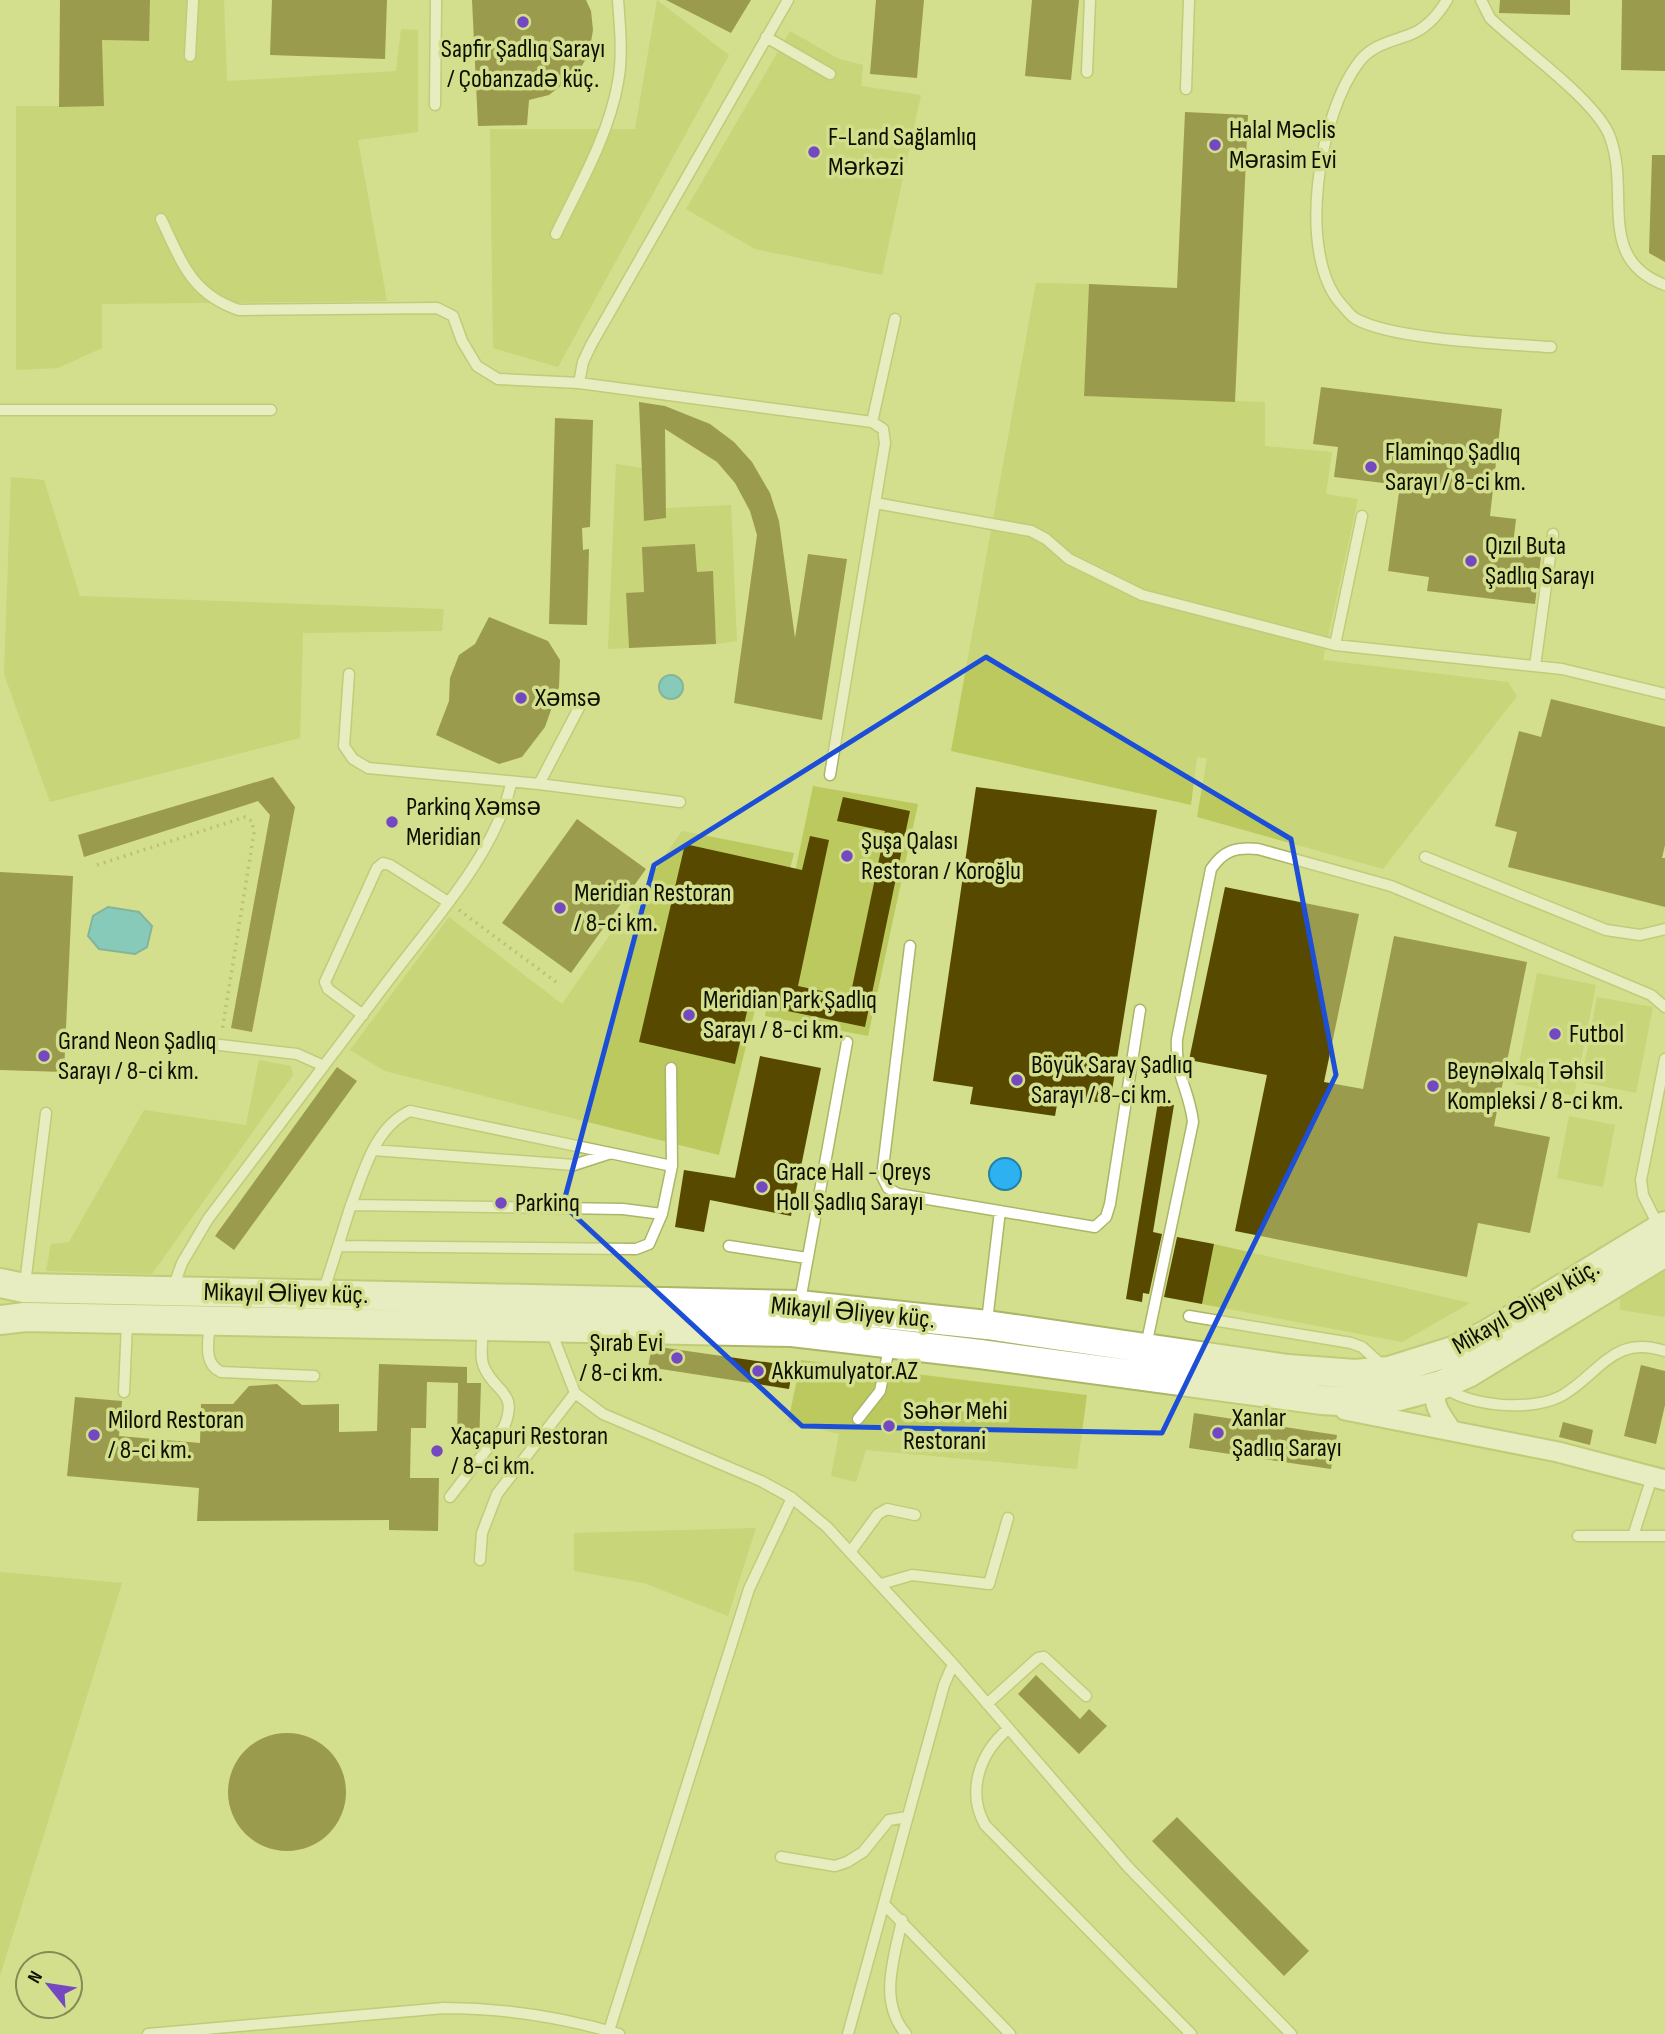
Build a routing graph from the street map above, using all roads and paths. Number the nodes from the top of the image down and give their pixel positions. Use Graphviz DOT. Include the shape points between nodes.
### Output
graph roads {
  1 [pos="193,0"];
  2 [pos="436,0"];
  3 [pos="618,0"];
  4 [pos="788,0"];
  5 [pos="1090,0"];
  6 [pos="1189,0"];
  7 [pos="1447,0"];
  8 [pos="1481,0"];
  9 [pos="766,37"];
  10 [pos="190,56"];
  11 [pos="1087,72"];
  12 [pos="831,74"];
  13 [pos="1186,89"];
  14 [pos="435,105"];
  15 [pos="161,219"];
  16 [pos="556,234"];
  17 [pos="1665,285"];
  18 [pos="895,319"];
  19 [pos="1551,347"];
  20 [pos="579,383"];
  21 [pos="0,410"];
  22 [pos="271,410"];
  23 [pos="872,422"];
  24 [pos="875,503"];
  25 [pos="1362,516"];
  26 [pos="1553,534"];
  27 [pos="1335,645"];
  28 [pos="1535,666"];
  29 [pos="349,674"];
  30 [pos="1665,694"];
  31 [pos="583,700"];
  32 [pos="830,775"];
  33 [pos="511,784"];
  34 [pos="539,785"];
  35 [pos="680,802"];
  36 [pos="1425,857"];
  37 [pos="97,865"];
  38 [pos="447,902"];
  39 [pos="1665,929"];
  40 [pos="910,946"];
  41 [pos="556,982"];
  42 [pos="1665,1007"];
  43 [pos="1140,1010"];
  44 [pos="363,1015"];
  45 [pos="846,1042"];
  46 [pos="220,1045"];
  47 [pos="1665,1059"];
  48 [pos="324,1066"];
  49 [pos="671,1068"];
  50 [pos="46,1113"];
  51 [pos="373,1150"];
  52 [pos="611,1153"];
  53 [pos="672,1166"];
  54 [pos="351,1205"];
  55 [pos="1000,1211"];
  56 [pos="662,1214"];
  57 [pos="1663,1236"];
  58 [pos="338,1246"];
  59 [pos="729,1246"];
  60 [pos="807,1258"];
  61 [pos="12,1286"];
  62 [pos="172,1291"];
  63 [pos="323,1294"];
  64 [pos="799,1305"];
  65 [pos="1189,1316"];
  66 [pos="127,1319"];
  67 [pos="0,1320"];
  68 [pos="210,1321"];
  69 [pos="986,1325"];
  70 [pos="483,1326"];
  71 [pos="549,1326"];
  72 [pos="891,1344"];
  73 [pos="1145,1348"];
  74 [pos="1665,1351"];
  75 [pos="314,1376"];
  76 [pos="1392,1384"];
  77 [pos="1441,1385"];
  78 [pos="124,1392"];
  79 [pos="575,1393"];
  80 [pos="1282,1397"];
  81 [pos="858,1419"];
  82 [pos="1452,1429"];
  83 [pos="1658,1479"];
  84 [pos="450,1497"];
  85 [pos="792,1498"];
  86 [pos="915,1515"];
  87 [pos="1008,1518"];
  88 [pos="1578,1536"];
  89 [pos="1633,1536"];
  90 [pos="1665,1536"];
  91 [pos="851,1552"];
  92 [pos="480,1560"];
  93 [pos="881,1584"];
  94 [pos="953,1664"];
  95 [pos="1086,1696"];
  96 [pos="987,1704"];
  97 [pos="1009,1729"];
  98 [pos="907,1817"];
  99 [pos="781,1857"];
  100 [pos="884,1904"];
  101 [pos="902,1920"];
  102 [pos="612,2033"];
  103 [pos="148,2034"];
  104 [pos="848,2034"];
  105 [pos="906,2034"];
  106 [pos="1010,2034"];
  107 [pos="1191,2034"];
  108 [pos="1291,2034"];
  1 -- 10 [label="lane"];
  2 -- 14 [label="lane"];
  3 -- 16 [label="lane" via="618,83 596,149"];
  4 -- 9 [label="lane"];
  5 -- 11 [label="lane"];
  6 -- 13 [label="lane"];
  7 -- 19 [label="lane" via="1436,18 1411,34 1384,41 1359,61 1337,103 1317,180 1316,239 1329,290 1354,319 1392,331"];
  8 -- 17 [label="lane" via="1490,18 1597,113 1610,135 1619,166 1620,237 1627,259 1649,279"];
  9 -- 12 [label="lane"];
  9 -- 20 [label="lane" via="591,345"];
  15 -- 20 [label="lane" via="200,291 220,304 239,310 437,308 453,316 477,366 498,379"];
  18 -- 23 [label="lane"];
  20 -- 23 [label="lane"];
  21 -- 22 [label="lane"];
  23 -- 24 [label="lane" via="883,429 885,443"];
  24 -- 27 [label="lane" via="1031,531 1069,559 1142,595"];
  24 -- 32 [label="lane"];
  25 -- 27 [label="lane"];
  26 -- 28 [label="lane"];
  27 -- 28 [label="lane"];
  28 -- 30 [label="lane" via="1562,668"];
  29 -- 33 [label="lane" via="344,746 353,759 368,768"];
  31 -- 34 [label="lane"];
  33 -- 34 [label="lane"];
  33 -- 38 [label="lane" via="494,833"];
  34 -- 35 [label="lane"];
  36 -- 39 [label="lane" via="1606,930 1640,936"];
  37 -- 46 [label="path" via="245,817 252,821 254,833"];
  38 -- 41 [label="path"];
  38 -- 44 [label="lane"];
  38 -- 44 [label="lane" via="390,865 383,863 377,869 325,982"];
  40 -- 55 [label="lane" via="882,1176 898,1194"];
  42 -- 73 [label="lane" via="1651,995 1391,886 1258,849 1237,847 1219,857 1211,869 1177,1039 1176,1064 1191,1098 1193,1122"];
  43 -- 55 [label="lane" via="1107,1217 1095,1227"];
  44 -- 48 [label="lane"];
  45 -- 60 [label="lane"];
  46 -- 48 [label="lane" via="297,1054"];
  47 -- 57 [label="lane" via="1641,1180 1643,1195"];
  48 -- 62 [label="lane" via="208,1219 182,1263"];
  49 -- 53 [label="lane"];
  50 -- 61 [label="lane"];
  51 -- 52 [label="lane" via="574,1165"];
  51 -- 52 [label="lane" via="393,1119 410,1111"];
  51 -- 54 [label="lane"];
  52 -- 53 [label="lane"];
  53 -- 56 [label="lane"];
  54 -- 56 [label="lane" via="623,1209"];
  54 -- 58 [label="lane"];
  55 -- 69 [label="lane"];
  56 -- 58 [label="lane" via="649,1244 636,1249"];
  57 -- 76 [label="main road, Mikayıl Əliyev küç."];
  57 -- 77 [label="main road" via="1500,1356"];
  58 -- 63 [label="lane"];
  59 -- 60 [label="lane"];
  60 -- 64 [label="lane"];
  61 -- 62 [label="main road, Mikayıl Əliyev küç."];
  62 -- 63 [label="main road, Mikayıl Əliyev küç."];
  63 -- 64 [label="main road, Mikayıl Əliyev küç."];
  64 -- 69 [label="main road, Mikayıl Əliyev küç."];
  65 -- 76 [label="lane" via="1351,1343 1362,1347"];
  66 -- 67 [label="main road"];
  66 -- 68 [label="main road"];
  66 -- 78 [label="lane"];
  68 -- 70 [label="main road"];
  68 -- 75 [label="lane" via="208,1361 213,1368"];
  69 -- 73 [label="main road, Mikayıl Əliyev küç."];
  70 -- 71 [label="main road"];
  70 -- 84 [label="lane" via="482,1363 509,1401 510,1414"];
  71 -- 72 [label="main road" via="792,1332"];
  71 -- 79 [label="lane"];
  72 -- 80 [label="main road"];
  72 -- 81 [label="lane" via="880,1391"];
  73 -- 76 [label="main road, Mikayıl Əliyev küç." via="1355,1374"];
  74 -- 77 [label="lane" via="1638,1346 1618,1351 1561,1396 1534,1403 1465,1400"];
  76 -- 77 [label="main road"];
  76 -- 80 [label="main road" via="1355,1402"];
  76 -- 82 [label="street"];
  77 -- 82 [label="street" via="1435,1403"];
  79 -- 85 [label="lane" via="603,1414"];
  79 -- 92 [label="lane" via="497,1494 486,1517"];
  80 -- 82 [label="street"];
  82 -- 83 [label="street"];
  83 -- 89 [label="lane"];
  85 -- 91 [label="lane"];
  85 -- 102 [label="lane" via="750,1590"];
  86 -- 91 [label="lane" via="887,1509 878,1514"];
  87 -- 93 [label="lane" via="989,1584 912,1575"];
  88 -- 89 [label="lane"];
  89 -- 90 [label="lane"];
  91 -- 93 [label="lane"];
  93 -- 94 [label="lane"];
  94 -- 96 [label="lane"];
  94 -- 98 [label="lane"];
  95 -- 96 [label="lane" via="1044,1657"];
  96 -- 97 [label="lane"];
  97 -- 107 [label="lane" via="986,1753 978,1776 976,1804 985,1825"];
  97 -- 108 [label="lane" via="1128,1867"];
  98 -- 99 [label="lane" via="888,1820 863,1852 835,1866"];
  98 -- 100 [label="lane"];
  100 -- 101 [label="lane"];
  100 -- 104 [label="lane"];
  101 -- 105 [label="lane" via="889,1988 895,2021"];
  101 -- 106 [label="lane"];
  102 -- 103 [label="lane" via="529,2014 444,2008"];
}
